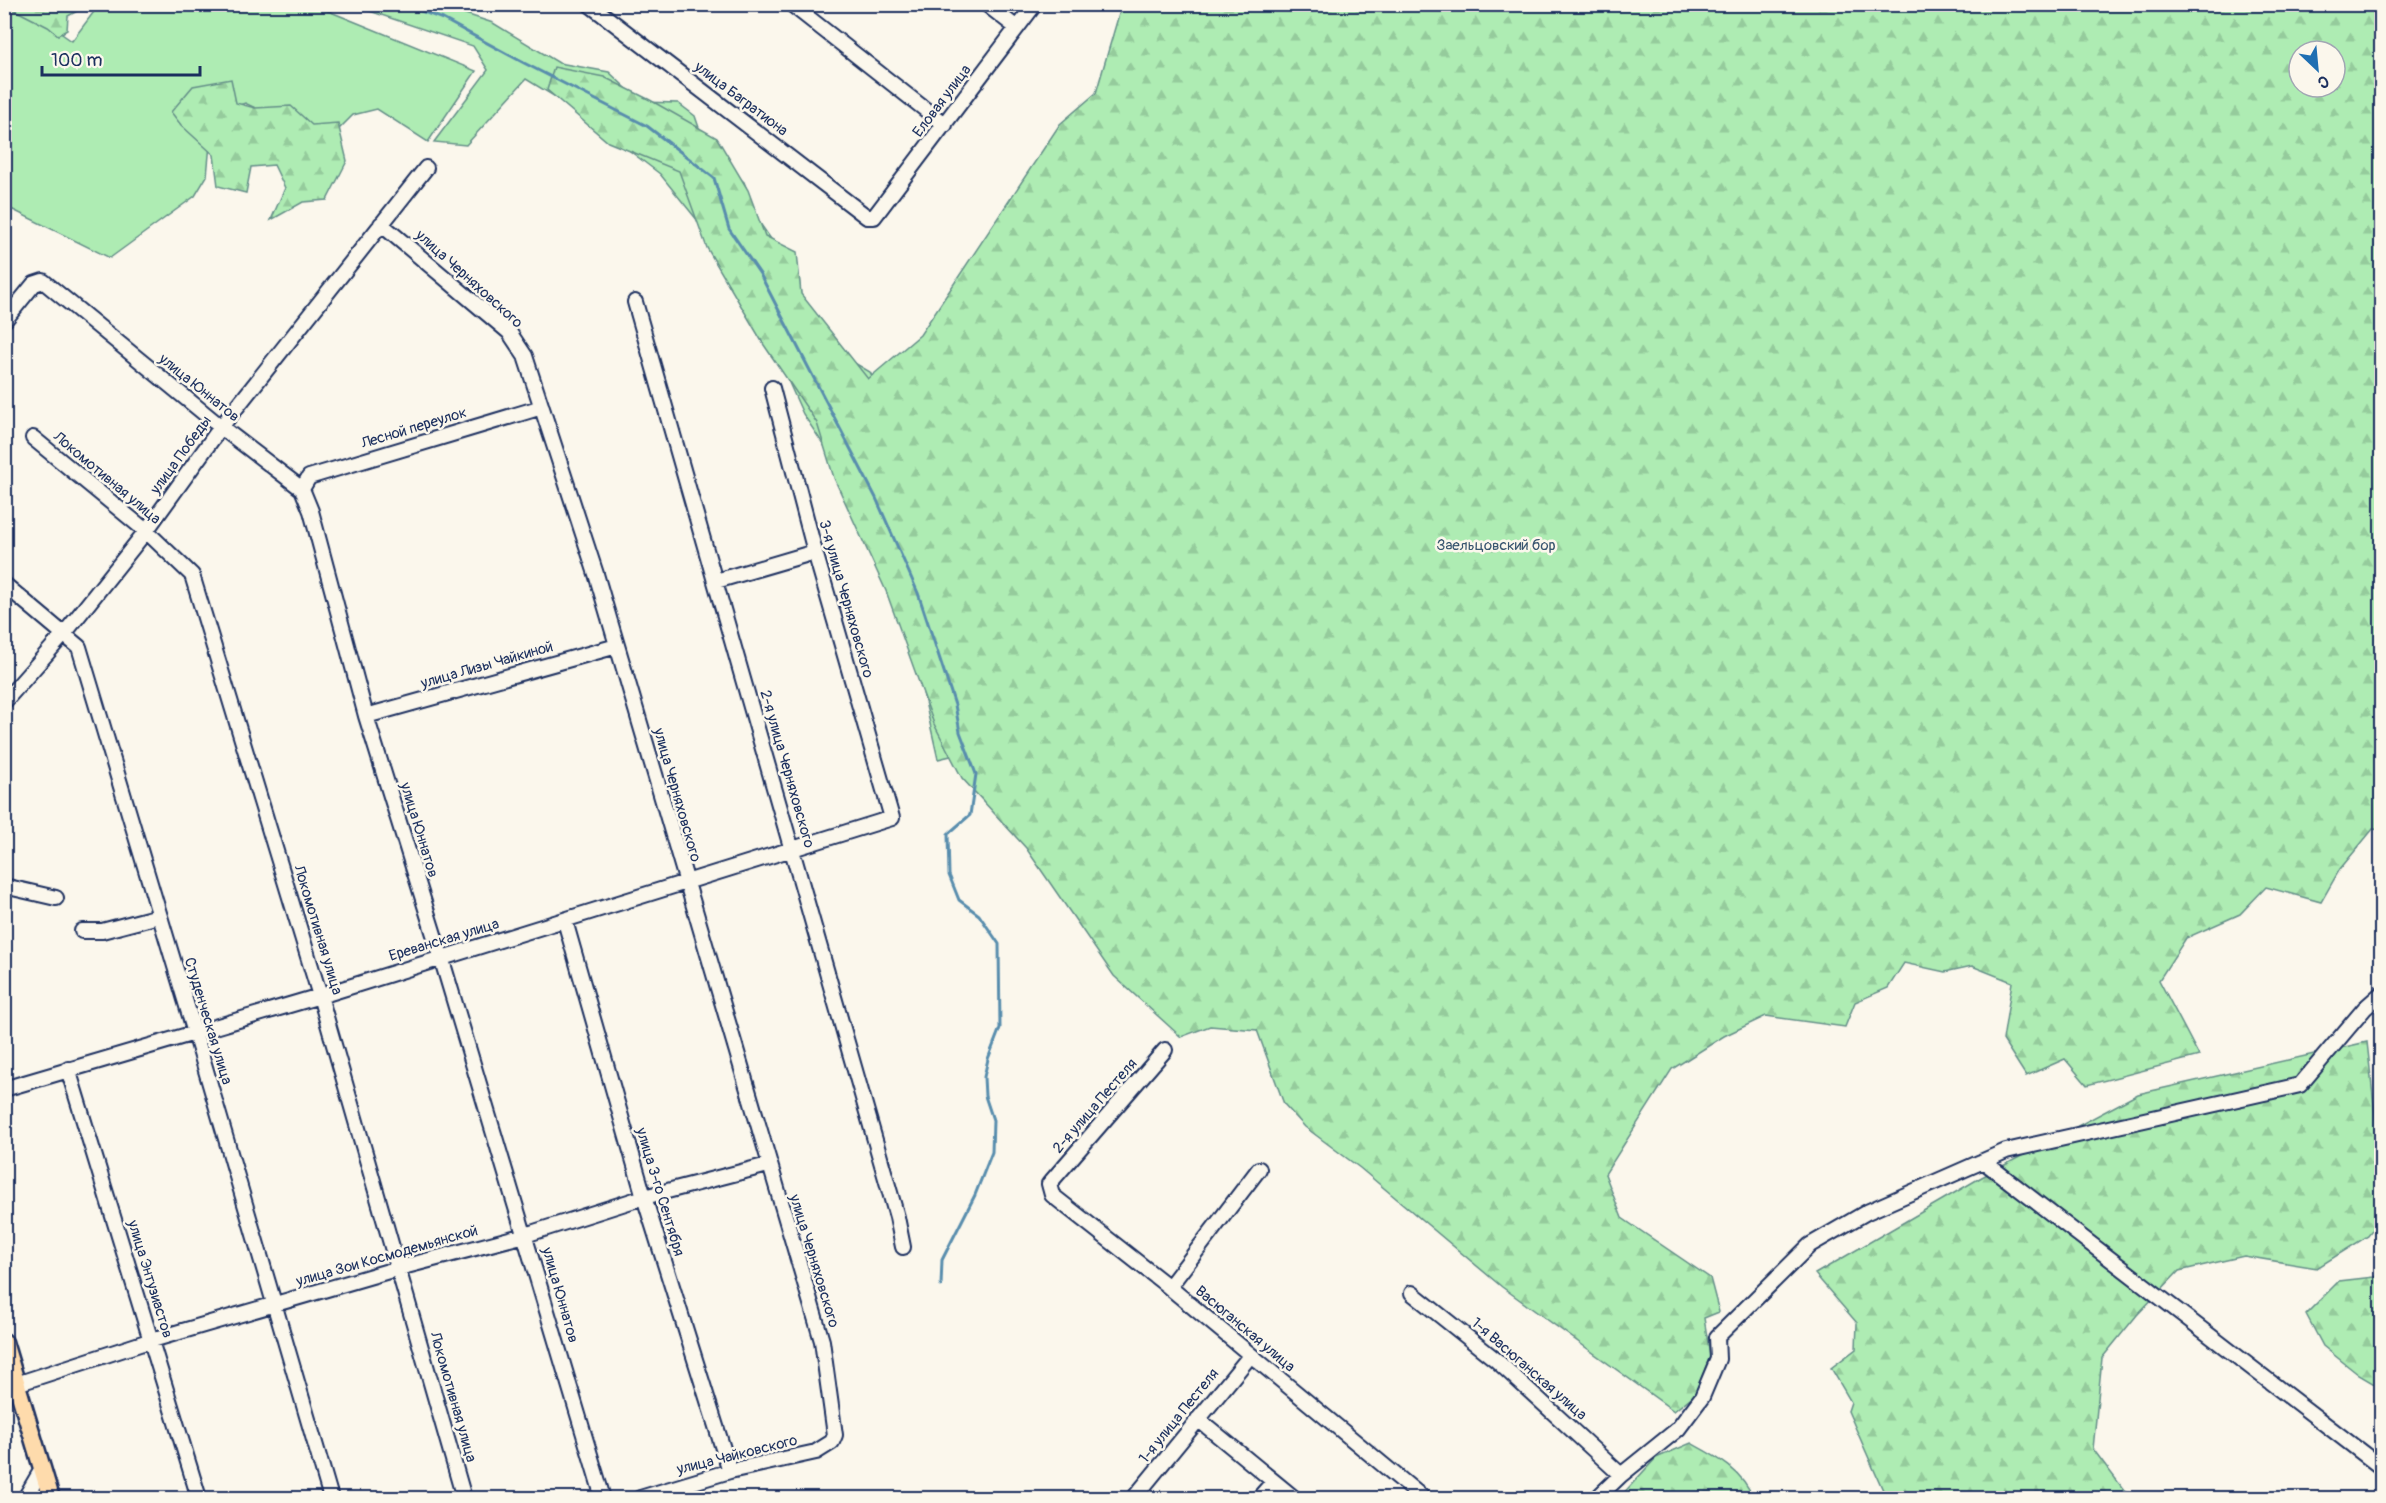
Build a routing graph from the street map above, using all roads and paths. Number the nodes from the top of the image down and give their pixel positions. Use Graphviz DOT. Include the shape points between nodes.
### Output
graph roads {
  1 [pos="589,4"];
  2 [pos="791,4"];
  3 [pos="986,4"];
  4 [pos="1035,4"];
  5 [pos="1017,28"];
  6 [pos="945,124"];
  7 [pos="426,168"];
  8 [pos="874,217"];
  9 [pos="381,224"];
  10 [pos="635,302"];
  11 [pos="4,321"];
  12 [pos="772,388"];
  13 [pos="542,407"];
  14 [pos="221,427"];
  15 [pos="33,438"];
  16 [pos="302,489"];
  17 [pos="146,531"];
  18 [pos="815,552"];
  19 [pos="716,581"];
  20 [pos="4,584"];
  21 [pos="64,633"];
  22 [pos="617,646"];
  23 [pos="4,702"];
  24 [pos="366,716"];
  25 [pos="892,818"];
  26 [pos="793,850"];
  27 [pos="685,882"];
  28 [pos="4,886"];
  29 [pos="56,898"];
  30 [pos="159,916"];
  31 [pos="565,921"];
  32 [pos="82,931"];
  33 [pos="441,957"];
  34 [pos="2382,993"];
  35 [pos="320,996"];
  36 [pos="195,1032"];
  37 [pos="1165,1050"];
  38 [pos="68,1069"];
  39 [pos="4,1089"];
  40 [pos="1983,1161"];
  41 [pos="768,1165"];
  42 [pos="1260,1169"];
  43 [pos="1049,1184"];
  44 [pos="644,1197"];
  45 [pos="525,1235"];
  46 [pos="903,1247"];
  47 [pos="399,1268"];
  48 [pos="1169,1287"];
  49 [pos="1412,1293"];
  50 [pos="274,1305"];
  51 [pos="152,1341"];
  52 [pos="4,1342"];
  53 [pos="1250,1356"];
  54 [pos="11,1386"];
  55 [pos="1198,1419"];
  56 [pos="835,1435"];
  57 [pos="2382,1468"];
  58 [pos="42,1469"];
  59 [pos="730,1471"];
  60 [pos="1620,1475"];
  61 [pos="1273,1482"];
  62 [pos="25,1498"];
  63 [pos="51,1498"];
  64 [pos="199,1498"];
  65 [pos="331,1498"];
  66 [pos="464,1498"];
  67 [pos="603,1498"];
  68 [pos="640,1498"];
  69 [pos="1134,1498"];
  70 [pos="1259,1498"];
  71 [pos="1294,1498"];
  72 [pos="1423,1498"];
  73 [pos="1597,1498"];
  1 -- 8 [label="street, улица Багратиона" via="867,217"];
  2 -- 6 [label="street"];
  3 -- 5 [label="street"];
  4 -- 5 [label="street, Еловая улица"];
  5 -- 6 [label="street, Еловая улица"];
  6 -- 8 [label="street, Еловая улица"];
  7 -- 9 [label="street, улица Победы"];
  9 -- 13 [label="street, улица Черняховского" via="509,332 525,356"];
  9 -- 14 [label="street, улица Победы"];
  10 -- 19 [label="street, 2-я улица Черняховского"];
  11 -- 14 [label="street, улица Юннатов" via="34,284 43,281"];
  12 -- 18 [label="street, 3-я улица Черняховского"];
  13 -- 16 [label="street, Лесной переулок" via="309,477"];
  13 -- 22 [label="street, улица Черняховского"];
  14 -- 16 [label="street, улица Юннатов"];
  14 -- 17 [label="street, улица Победы"];
  15 -- 17 [label="street, Локомотивная улица"];
  16 -- 24 [label="street, улица Юннатов"];
  17 -- 21 [label="street, улица Победы"];
  17 -- 35 [label="street, Локомотивная улица" via="192,575"];
  18 -- 19 [label="street"];
  18 -- 25 [label="street, 3-я улица Черняховского"];
  19 -- 26 [label="street, 2-я улица Черняховского"];
  20 -- 21 [label="street, Студенческая улица"];
  21 -- 23 [label="street, улица Победы"];
  21 -- 30 [label="street, Студенческая улица" via="79,647"];
  22 -- 24 [label="street, улица Лизы Чайкиной"];
  22 -- 27 [label="street, улица Черняховского"];
  24 -- 33 [label="street, улица Юннатов"];
  25 -- 26 [label="street, Ереванская улица"];
  26 -- 27 [label="street, Ереванская улица"];
  26 -- 46 [label="street, 2-я улица Черняховского"];
  27 -- 31 [label="street, Ереванская улица"];
  27 -- 41 [label="street, улица Черняховского"];
  28 -- 29 [label="street"];
  30 -- 32 [label="street" via="102,932"];
  30 -- 36 [label="street, Студенческая улица"];
  31 -- 33 [label="street, Ереванская улица"];
  31 -- 44 [label="street, улица 3-го Сентября"];
  33 -- 35 [label="street, Ереванская улица"];
  33 -- 45 [label="street, улица Юннатов"];
  34 -- 40 [label="street" via="2300,1085 2006,1151"];
  35 -- 36 [label="street, Ереванская улица"];
  35 -- 47 [label="street, Локомотивная улица"];
  36 -- 38 [label="street, Ереванская улица"];
  36 -- 50 [label="street, Студенческая улица"];
  37 -- 43 [label="street, 2-я улица Пестеля"];
  38 -- 39 [label="street, Ереванская улица"];
  38 -- 51 [label="street, улица Энтузиастов"];
  40 -- 57 [label="street"];
  40 -- 60 [label="street" via="1867,1212 1810,1245 1717,1337 1718,1359 1702,1397 1678,1429"];
  41 -- 44 [label="street, улица Зои Космодемьянской"];
  41 -- 56 [label="street, улица Черняховского" via="822,1341"];
  42 -- 48 [label="street"];
  43 -- 48 [label="street, Васюганская улица" via="1052,1195"];
  44 -- 45 [label="street, улица Зои Космодемьянской"];
  44 -- 59 [label="street, улица 3-го Сентября"];
  45 -- 47 [label="street, улица Зои Космодемьянской"];
  45 -- 67 [label="street, улица Юннатов"];
  47 -- 50 [label="street, улица Зои Космодемьянской"];
  47 -- 66 [label="street, Локомотивная улица"];
  48 -- 53 [label="street, Васюганская улица"];
  49 -- 60 [label="street, 1-я Васюганская улица" via="1496,1360"];
  50 -- 51 [label="street, улица Зои Космодемьянской"];
  50 -- 65 [label="street, Студенческая улица"];
  51 -- 54 [label="street, улица Зои Космодемьянской"];
  51 -- 64 [label="street, улица Энтузиастов"];
  52 -- 54 [label="main road"];
  53 -- 55 [label="street, 1-я улица Пестеля"];
  53 -- 72 [label="street, Васюганская улица"];
  54 -- 58 [label="main road"];
  55 -- 61 [label="street"];
  55 -- 69 [label="street, 1-я улица Пестеля"];
  56 -- 59 [label="street, улица Чайковского" via="832,1442 816,1452"];
  58 -- 62 [label="street"];
  58 -- 63 [label="main road"];
  59 -- 68 [label="street, улица Чайковского"];
  60 -- 73 [label="street"];
  61 -- 70 [label="street"];
  61 -- 71 [label="street"];
}
